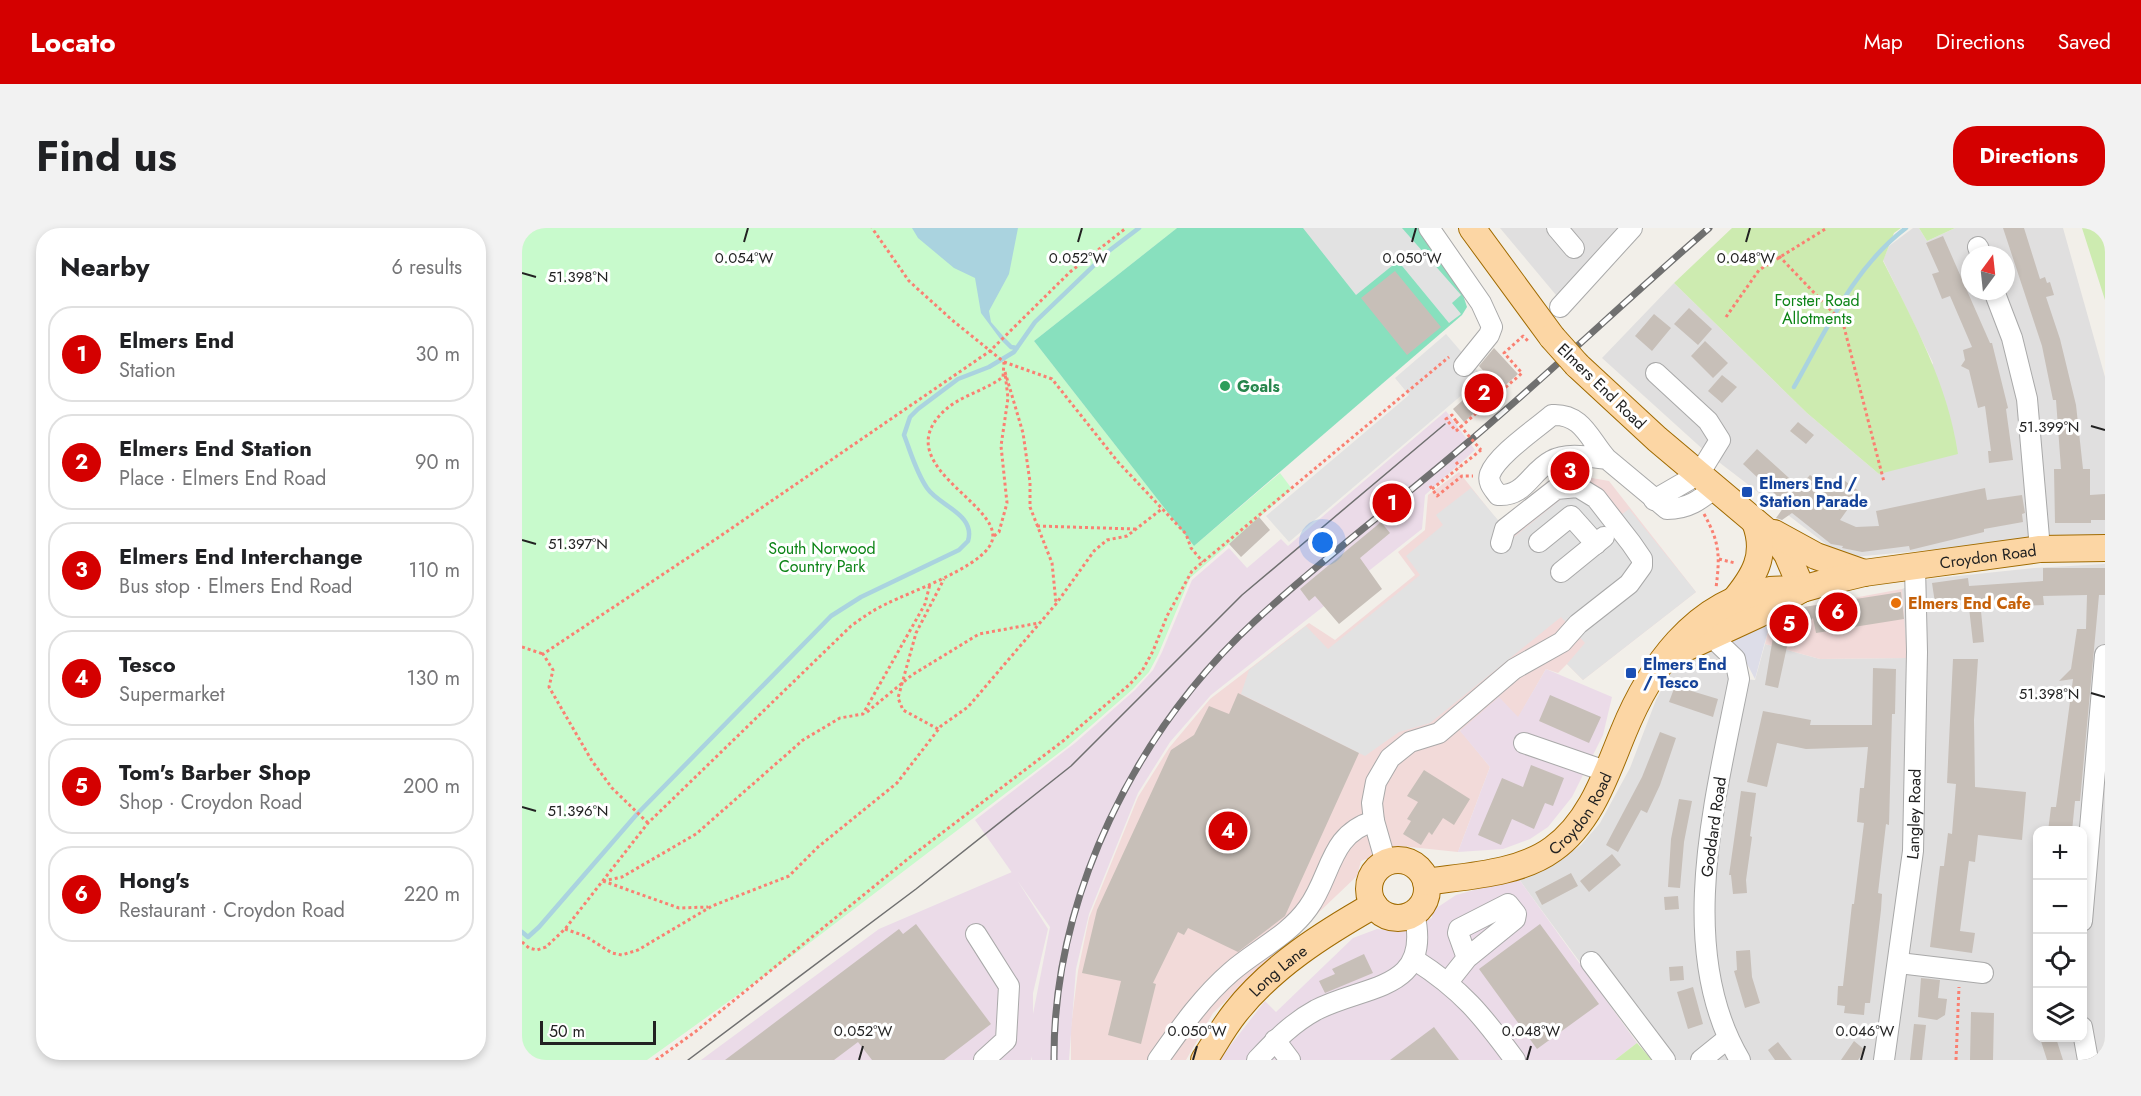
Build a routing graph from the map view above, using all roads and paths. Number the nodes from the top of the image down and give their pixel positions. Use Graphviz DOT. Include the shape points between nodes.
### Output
graph roads {
  1 [pos="872,228"];
  2 [pos="1126,228"];
  3 [pos="1429,228"];
  4 [pos="1472,228"];
  5 [pos="1557,228"];
  6 [pos="1827,228"];
  7 [pos="1622,232"];
  8 [pos="1574,248"];
  9 [pos="1779,256"];
  10 [pos="1997,300"];
  11 [pos="1560,307"];
  12 [pos="1725,317"];
  13 [pos="1511,347"];
  14 [pos="990,351"];
  15 [pos="1004,362"];
  16 [pos="1464,366"];
  17 [pos="1005,372"];
  18 [pos="1656,373"];
  19 [pos="1607,459"];
  20 [pos="1456,462"];
  21 [pos="1460,467"];
  22 [pos="1490,474"];
  23 [pos="1884,482"];
  24 [pos="1704,488"];
  25 [pos="1654,500"];
  26 [pos="1163,508"];
  27 [pos="1755,522"];
  28 [pos="1037,526"];
  29 [pos="1618,526"];
  30 [pos="1137,529"];
  31 [pos="994,536"];
  32 [pos="1539,542"];
  33 [pos="1501,543"];
  34 [pos="1596,544"];
  35 [pos="2105,548"];
  36 [pos="2040,549"];
  37 [pos="1203,562"];
  38 [pos="1915,567"];
  39 [pos="1561,572"];
  40 [pos="1864,573"];
  41 [pos="945,577"];
  42 [pos="930,584"];
  43 [pos="1802,589"];
  44 [pos="1056,604"];
  45 [pos="1719,618"];
  46 [pos="1040,622"];
  47 [pos="522,647"];
  48 [pos="543,654"];
  49 [pos="2105,656"];
  50 [pos="900,685"];
  51 [pos="863,714"];
  52 [pos="938,729"];
  53 [pos="1524,743"];
  54 [pos="1608,772"];
  55 [pos="1374,821"];
  56 [pos="648,823"];
  57 [pos="1386,863"];
  58 [pos="2086,880"];
  59 [pos="601,881"];
  60 [pos="1426,882"];
  61 [pos="1374,905"];
  62 [pos="712,906"];
  63 [pos="1414,913"];
  64 [pos="565,929"];
  65 [pos="976,934"];
  66 [pos="522,943"];
  67 [pos="1467,958"];
  68 [pos="1415,960"];
  69 [pos="1591,962"];
  70 [pos="1899,963"];
  71 [pos="1960,970"];
  72 [pos="1983,973"];
  73 [pos="1448,982"];
  74 [pos="1727,1039"];
  75 [pos="1275,1040"];
  76 [pos="2085,1042"];
  77 [pos="656,1060"];
  78 [pos="984,1060"];
  79 [pos="1158,1060"];
  80 [pos="1204,1060"];
  81 [pos="1257,1060"];
  82 [pos="1290,1060"];
  83 [pos="1515,1060"];
  84 [pos="1665,1060"];
  85 [pos="1701,1060"];
  86 [pos="1740,1060"];
  87 [pos="1884,1060"];
  88 [pos="1956,1060"];
  89 [pos="2088,1060"];
  1 -- 14 [label="path" via="909,281"];
  2 -- 14 [label="path" via="1070,272"];
  3 -- 16 [label="street" via="1481,303 1492,327 1490,335"];
  4 -- 24 [label="main road, Elmers End Road, bridge" via="1576,365"];
  5 -- 8 [label="street"];
  6 -- 9 [label="path"];
  7 -- 11 [label="street"];
  9 -- 12 [label="path" via="1759,270"];
  9 -- 23 [label="path" via="1843,322"];
  10 -- 36 [label="street" via="2012,338 2027,399"];
  13 -- 21 [label="path, bridge" via="1504,353 1523,374 1457,432 1446,419 1452,415 1456,421 1481,450"];
  14 -- 15 [label="path"];
  14 -- 48 [label="path"];
  15 -- 17 [label="path"];
  15 -- 26 [label="path" via="1052,379 1118,462"];
  16 -- 37 [label="path" via="1452,354"];
  17 -- 28 [label="path" via="1023,433 1030,507"];
  17 -- 31 [label="path" via="1008,398 1001,446 1007,503 999,532"];
  17 -- 31 [label="path" via="990,387 949,406 938,416 928,449 960,493 988,518"];
  18 -- 24 [label="street" via="1720,440"];
  19 -- 22 [label="street" via="1557,459 1521,490 1492,500"];
  19 -- 22 [label="street" via="1592,436 1574,419 1552,415 1500,460"];
  19 -- 25 [label="street"];
  20 -- 21 [label="path"];
  21 -- 22 [label="path" via="1431,488 1437,496 1462,476"];
  24 -- 25 [label="street"];
  24 -- 25 [label="street" via="1681,509 1667,509"];
  24 -- 27 [label="main road, Elmers End Road"];
  24 -- 45 [label="path" via="1719,559"];
  26 -- 30 [label="path"];
  26 -- 37 [label="path" via="1186,534"];
  27 -- 40 [label="main road" via="1816,556"];
  27 -- 43 [label="main road, Elmers End Road" via="1787,554"];
  27 -- 45 [label="main road" via="1760,535 1760,561 1752,578"];
  28 -- 30 [label="path"];
  28 -- 44 [label="path" via="1052,563"];
  29 -- 33 [label="street" via="1596,498 1578,487 1568,487 1556,489 1505,530"];
  29 -- 34 [label="street"];
  29 -- 55 [label="street" via="1642,559 1638,574 1562,642 1514,669 1439,733 1410,742 1390,758 1376,782"];
  30 -- 44 [label="path" via="1127,536 1107,540 1094,551"];
  31 -- 41 [label="path" via="980,557"];
  32 -- 34 [label="street" via="1571,516"];
  34 -- 39 [label="street"];
  35 -- 36 [label="main road, Croydon Road"];
  36 -- 38 [label="main road, Croydon Road"];
  37 -- 77 [label="path" via="1179,591 1153,651 1129,685 1064,741 909,858"];
  38 -- 40 [label="main road, Croydon Road"];
  38 -- 70 [label="street, Langley Road" via="1913,851"];
  40 -- 43 [label="main road, Croydon Road"];
  41 -- 42 [label="path"];
  41 -- 50 [label="path" via="916,633"];
  42 -- 51 [label="path" via="925,604"];
  42 -- 56 [label="path" via="882,605 833,640"];
  43 -- 45 [label="main road, Croydon Road" via="1759,614"];
  43 -- 45 [label="main road, Croydon Road" via="1770,590"];
  44 -- 46 [label="path"];
  45 -- 54 [label="main road, Croydon Road" via="1665,658 1640,692"];
  45 -- 74 [label="street, Goddard Road" via="1739,679 1704,880 1710,983"];
  46 -- 50 [label="path" via="979,634"];
  46 -- 52 [label="path" via="968,707"];
  47 -- 48 [label="path"];
  48 -- 56 [label="path" via="553,670 549,687 591,761"];
  49 -- 58 [label="street"];
  50 -- 51 [label="path"];
  50 -- 52 [label="path" via="898,698 903,710"];
  51 -- 59 [label="path" via="840,718 803,740 696,834 622,877"];
  52 -- 62 [label="path" via="897,783 818,847 789,876"];
  53 -- 54 [label="street"];
  54 -- 60 [label="main road, Croydon Road" via="1586,814 1553,849 1499,870"];
  55 -- 57 [label="street"];
  55 -- 79 [label="street" via="1358,826 1341,840 1308,908 1286,932 1231,972 1192,1012"];
  56 -- 59 [label="path"];
  57 -- 60 [label="main road" via="1410,863"];
  57 -- 61 [label="main road" via="1373,873 1370,883"];
  59 -- 62 [label="path" via="679,908"];
  59 -- 64 [label="path"];
  60 -- 63 [label="main road" via="1425,899"];
  61 -- 63 [label="main road" via="1390,917"];
  61 -- 80 [label="main road, Long Lane" via="1329,930 1269,978 1235,1013"];
  62 -- 64 [label="path" via="638,950 622,955"];
  63 -- 68 [label="street" via="1419,933"];
  64 -- 66 [label="path" via="537,950"];
  65 -- 78 [label="street" via="1009,986 1006,1040"];
  67 -- 73 [label="street"];
  68 -- 73 [label="street"];
  68 -- 75 [label="street" via="1406,973 1388,984 1320,1008 1295,1022"];
  69 -- 84 [label="street"];
  70 -- 71 [label="street"];
  70 -- 87 [label="street, Langley Road"];
  71 -- 72 [label="street"];
  71 -- 88 [label="path"];
  73 -- 83 [label="street" via="1479,1011"];
  74 -- 85 [label="street"];
  74 -- 86 [label="street, Goddard Road"];
  75 -- 81 [label="street"];
  75 -- 82 [label="street"];
  76 -- 89 [label="street"];
}
